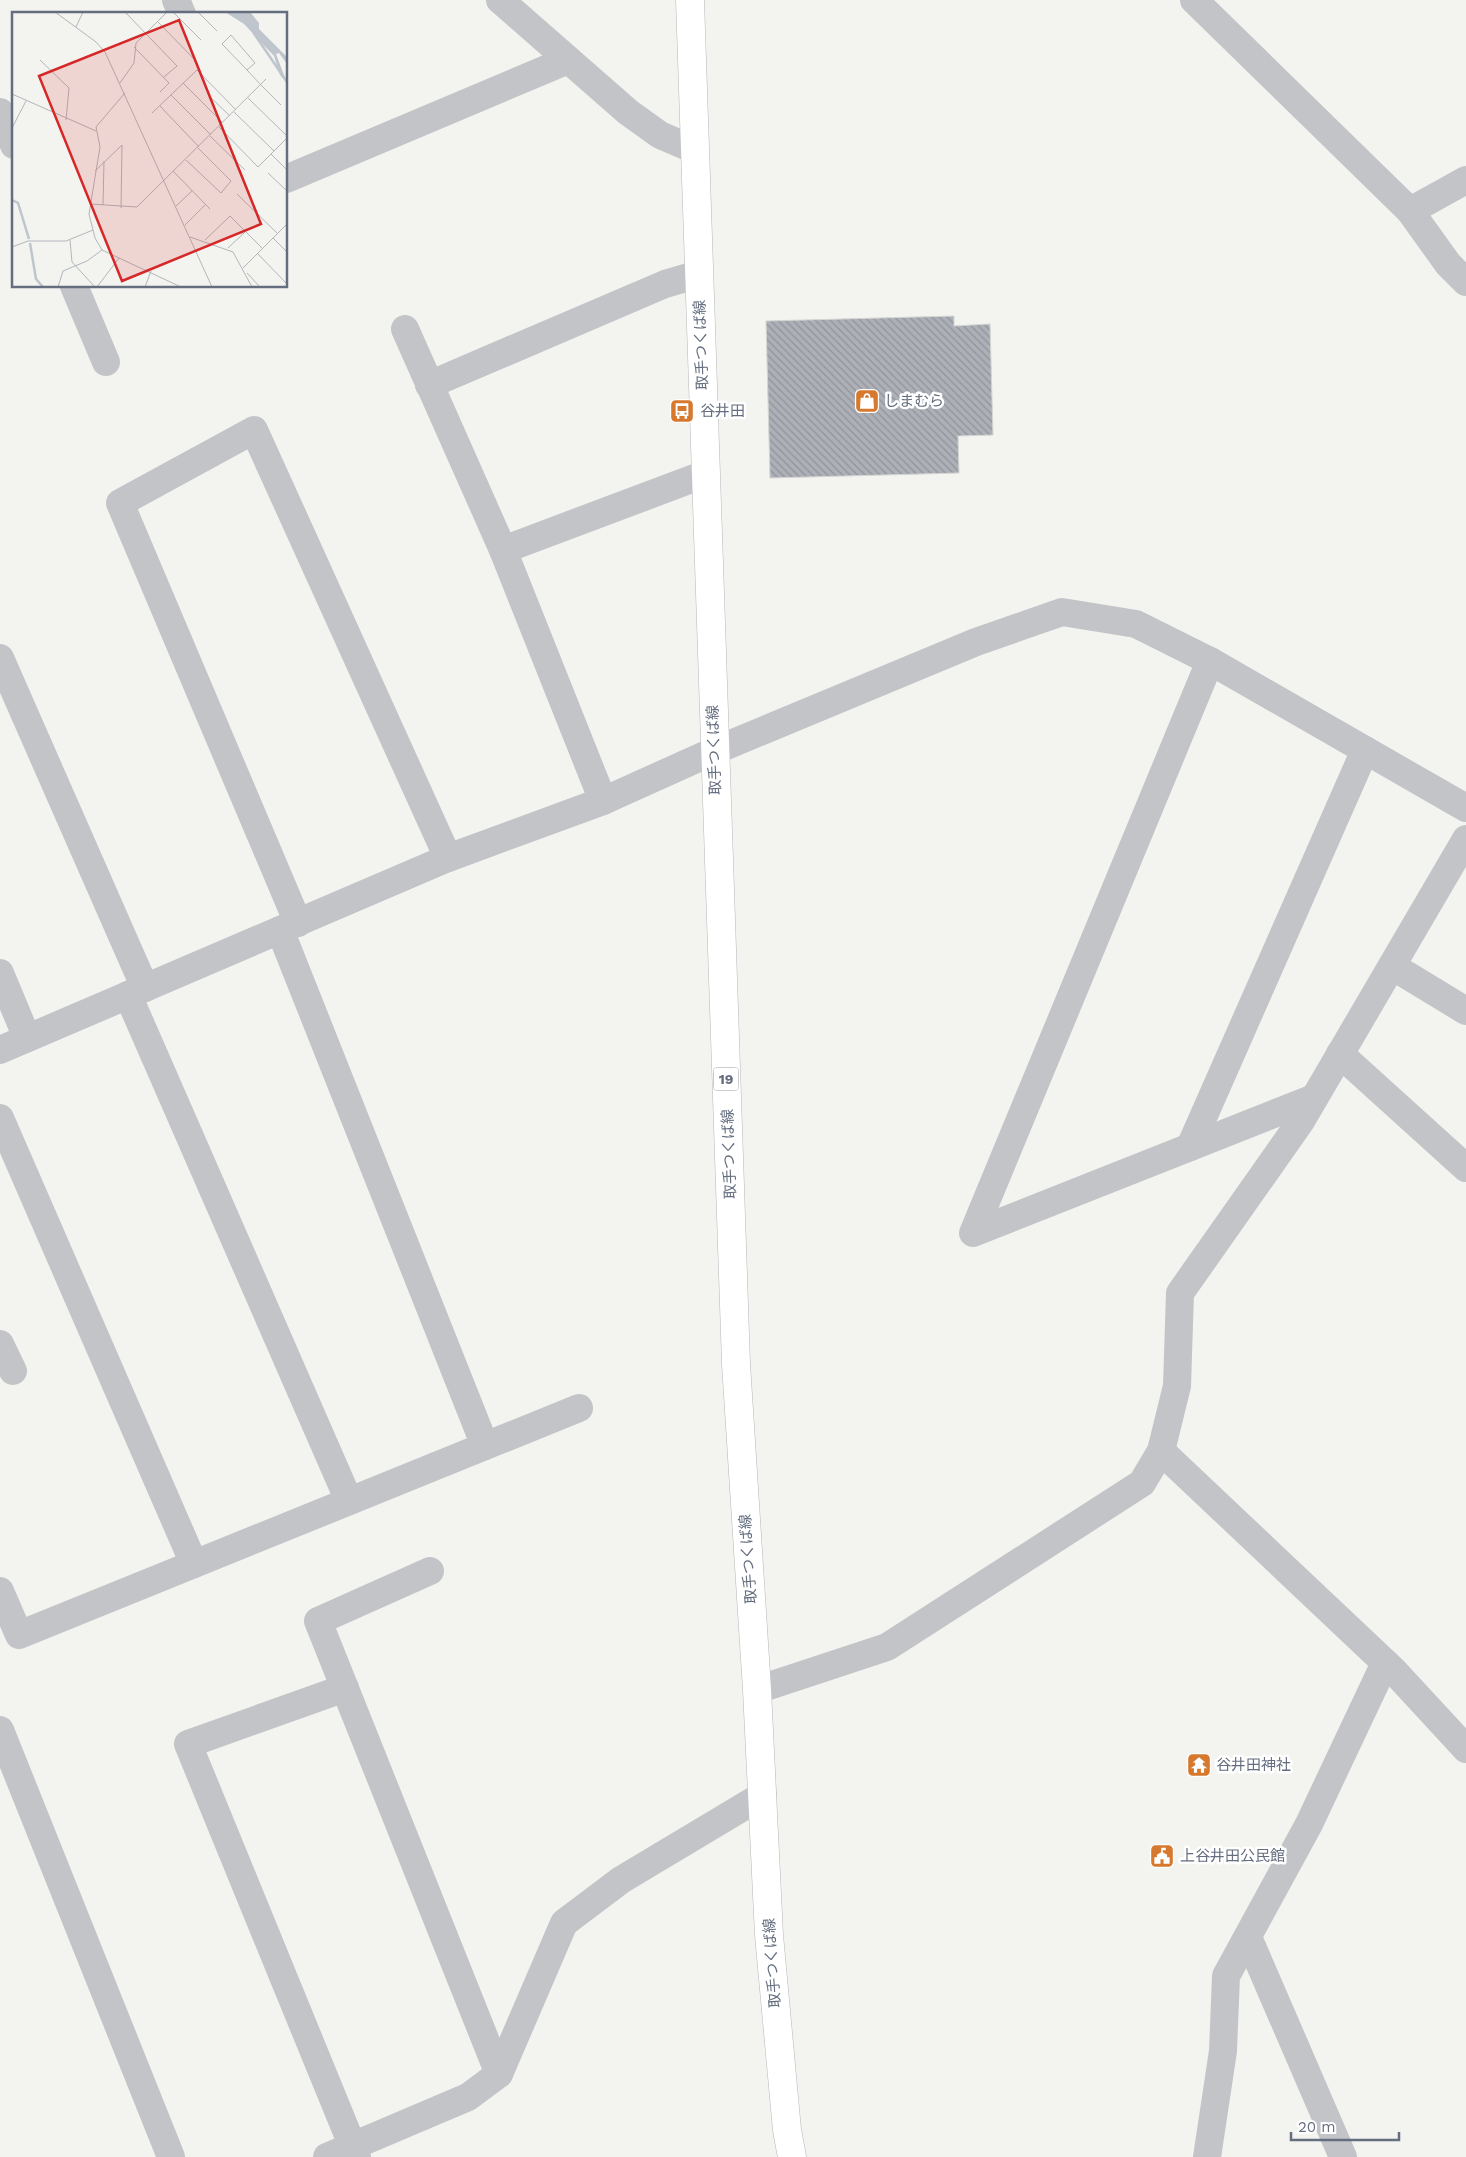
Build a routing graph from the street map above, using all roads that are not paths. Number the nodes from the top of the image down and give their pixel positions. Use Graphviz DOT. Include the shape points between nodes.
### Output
graph roads {
  1 [pos="176,0"];
  2 [pos="500,0"];
  3 [pos="690,0"];
  4 [pos="1194,0"];
  5 [pos="181,12"];
  6 [pos="568,60"];
  7 [pos="0,112"];
  8 [pos="12,140"];
  9 [pos="695,150"];
  10 [pos="288,178"];
  11 [pos="1466,180"];
  12 [pos="1410,211"];
  13 [pos="699,274"];
  14 [pos="1466,282"];
  15 [pos="75,288"];
  16 [pos="405,329"];
  17 [pos="106,362"];
  18 [pos="429,385"];
  19 [pos="704,474"];
  20 [pos="503,550"];
  21 [pos="0,658"];
  22 [pos="1210,660"];
  23 [pos="714,750"];
  24 [pos="1365,750"];
  25 [pos="603,801"];
  26 [pos="1466,808"];
  27 [pos="1466,839"];
  28 [pos="448,858"];
  29 [pos="289,926"];
  30 [pos="1392,966"];
  31 [pos="0,973"];
  32 [pos="136,991"];
  33 [pos="1466,1011"];
  34 [pos="27,1038"];
  35 [pos="0,1050"];
  36 [pos="1340,1054"];
  37 [pos="1314,1098"];
  38 [pos="0,1118"];
  39 [pos="1190,1147"];
  40 [pos="1466,1168"];
  41 [pos="0,1344"];
  42 [pos="13,1372"];
  43 [pos="579,1408"];
  44 [pos="485,1446"];
  45 [pos="1161,1451"];
  46 [pos="349,1501"];
  47 [pos="194,1564"];
  48 [pos="430,1571"];
  49 [pos="0,1591"];
  50 [pos="1385,1663"];
  51 [pos="345,1688"];
  52 [pos="757,1690"];
  53 [pos="0,1730"];
  54 [pos="1466,1749"];
  55 [pos="762,1794"];
  56 [pos="1248,1936"];
  57 [pos="499,2074"];
  58 [pos="355,2152"];
  59 [pos="171,2157"];
  60 [pos="327,2157"];
  61 [pos="792,2157"];
  62 [pos="1207,2157"];
  63 [pos="1343,2157"];
  1 -- 5 [label="street"];
  2 -- 6 [label="street"];
  3 -- 9 [label="main road, 取手つくば線 / 19"];
  4 -- 12 [label="street"];
  6 -- 9 [label="street" via="660,135"];
  6 -- 10 [label="street"];
  7 -- 8 [label="street"];
  9 -- 13 [label="main road, 取手つくば線 / 19"];
  11 -- 12 [label="street"];
  12 -- 14 [label="street" via="1448,264"];
  13 -- 18 [label="street" via="665,284"];
  13 -- 19 [label="main road, 取手つくば線 / 19"];
  15 -- 17 [label="street"];
  16 -- 18 [label="street"];
  18 -- 20 [label="street"];
  19 -- 20 [label="street"];
  19 -- 23 [label="main road, 取手つくば線 / 19"];
  20 -- 25 [label="street"];
  21 -- 32 [label="street"];
  22 -- 23 [label="street" via="1136,624 1062,612 976,642"];
  22 -- 24 [label="street"];
  22 -- 39 [label="street" via="973,1233"];
  23 -- 25 [label="street"];
  23 -- 52 [label="main road, 取手つくば線 / 19" via="736,1364"];
  24 -- 26 [label="street"];
  24 -- 39 [label="street"];
  25 -- 28 [label="street"];
  27 -- 30 [label="street"];
  28 -- 29 [label="street"];
  28 -- 29 [label="street" via="254,430 120,503"];
  29 -- 32 [label="street"];
  29 -- 44 [label="street"];
  30 -- 33 [label="street"];
  30 -- 36 [label="street"];
  31 -- 34 [label="street"];
  32 -- 34 [label="street"];
  32 -- 46 [label="street"];
  34 -- 35 [label="street"];
  36 -- 37 [label="street"];
  36 -- 40 [label="street"];
  37 -- 39 [label="street"];
  37 -- 45 [label="street" via="1180,1294 1177,1386"];
  38 -- 47 [label="street"];
  41 -- 42 [label="street"];
  43 -- 44 [label="street"];
  44 -- 46 [label="street"];
  45 -- 50 [label="street"];
  45 -- 52 [label="street" via="1142,1483 888,1647"];
  46 -- 47 [label="street"];
  47 -- 49 [label="street" via="18,1635"];
  48 -- 51 [label="street" via="318,1621"];
  50 -- 54 [label="street"];
  50 -- 56 [label="street" via="1309,1824"];
  51 -- 57 [label="street"];
  51 -- 58 [label="street" via="188,1744"];
  52 -- 55 [label="main road, 取手つくば線 / 19"];
  53 -- 59 [label="street"];
  55 -- 57 [label="street" via="621,1880 564,1923"];
  55 -- 61 [label="main road, 取手つくば線 / 19" via="769,1936"];
  56 -- 62 [label="street" via="1226,1976 1223,2051"];
  56 -- 63 [label="street"];
  57 -- 58 [label="street" via="468,2097"];
  58 -- 60 [label="street"];
}
